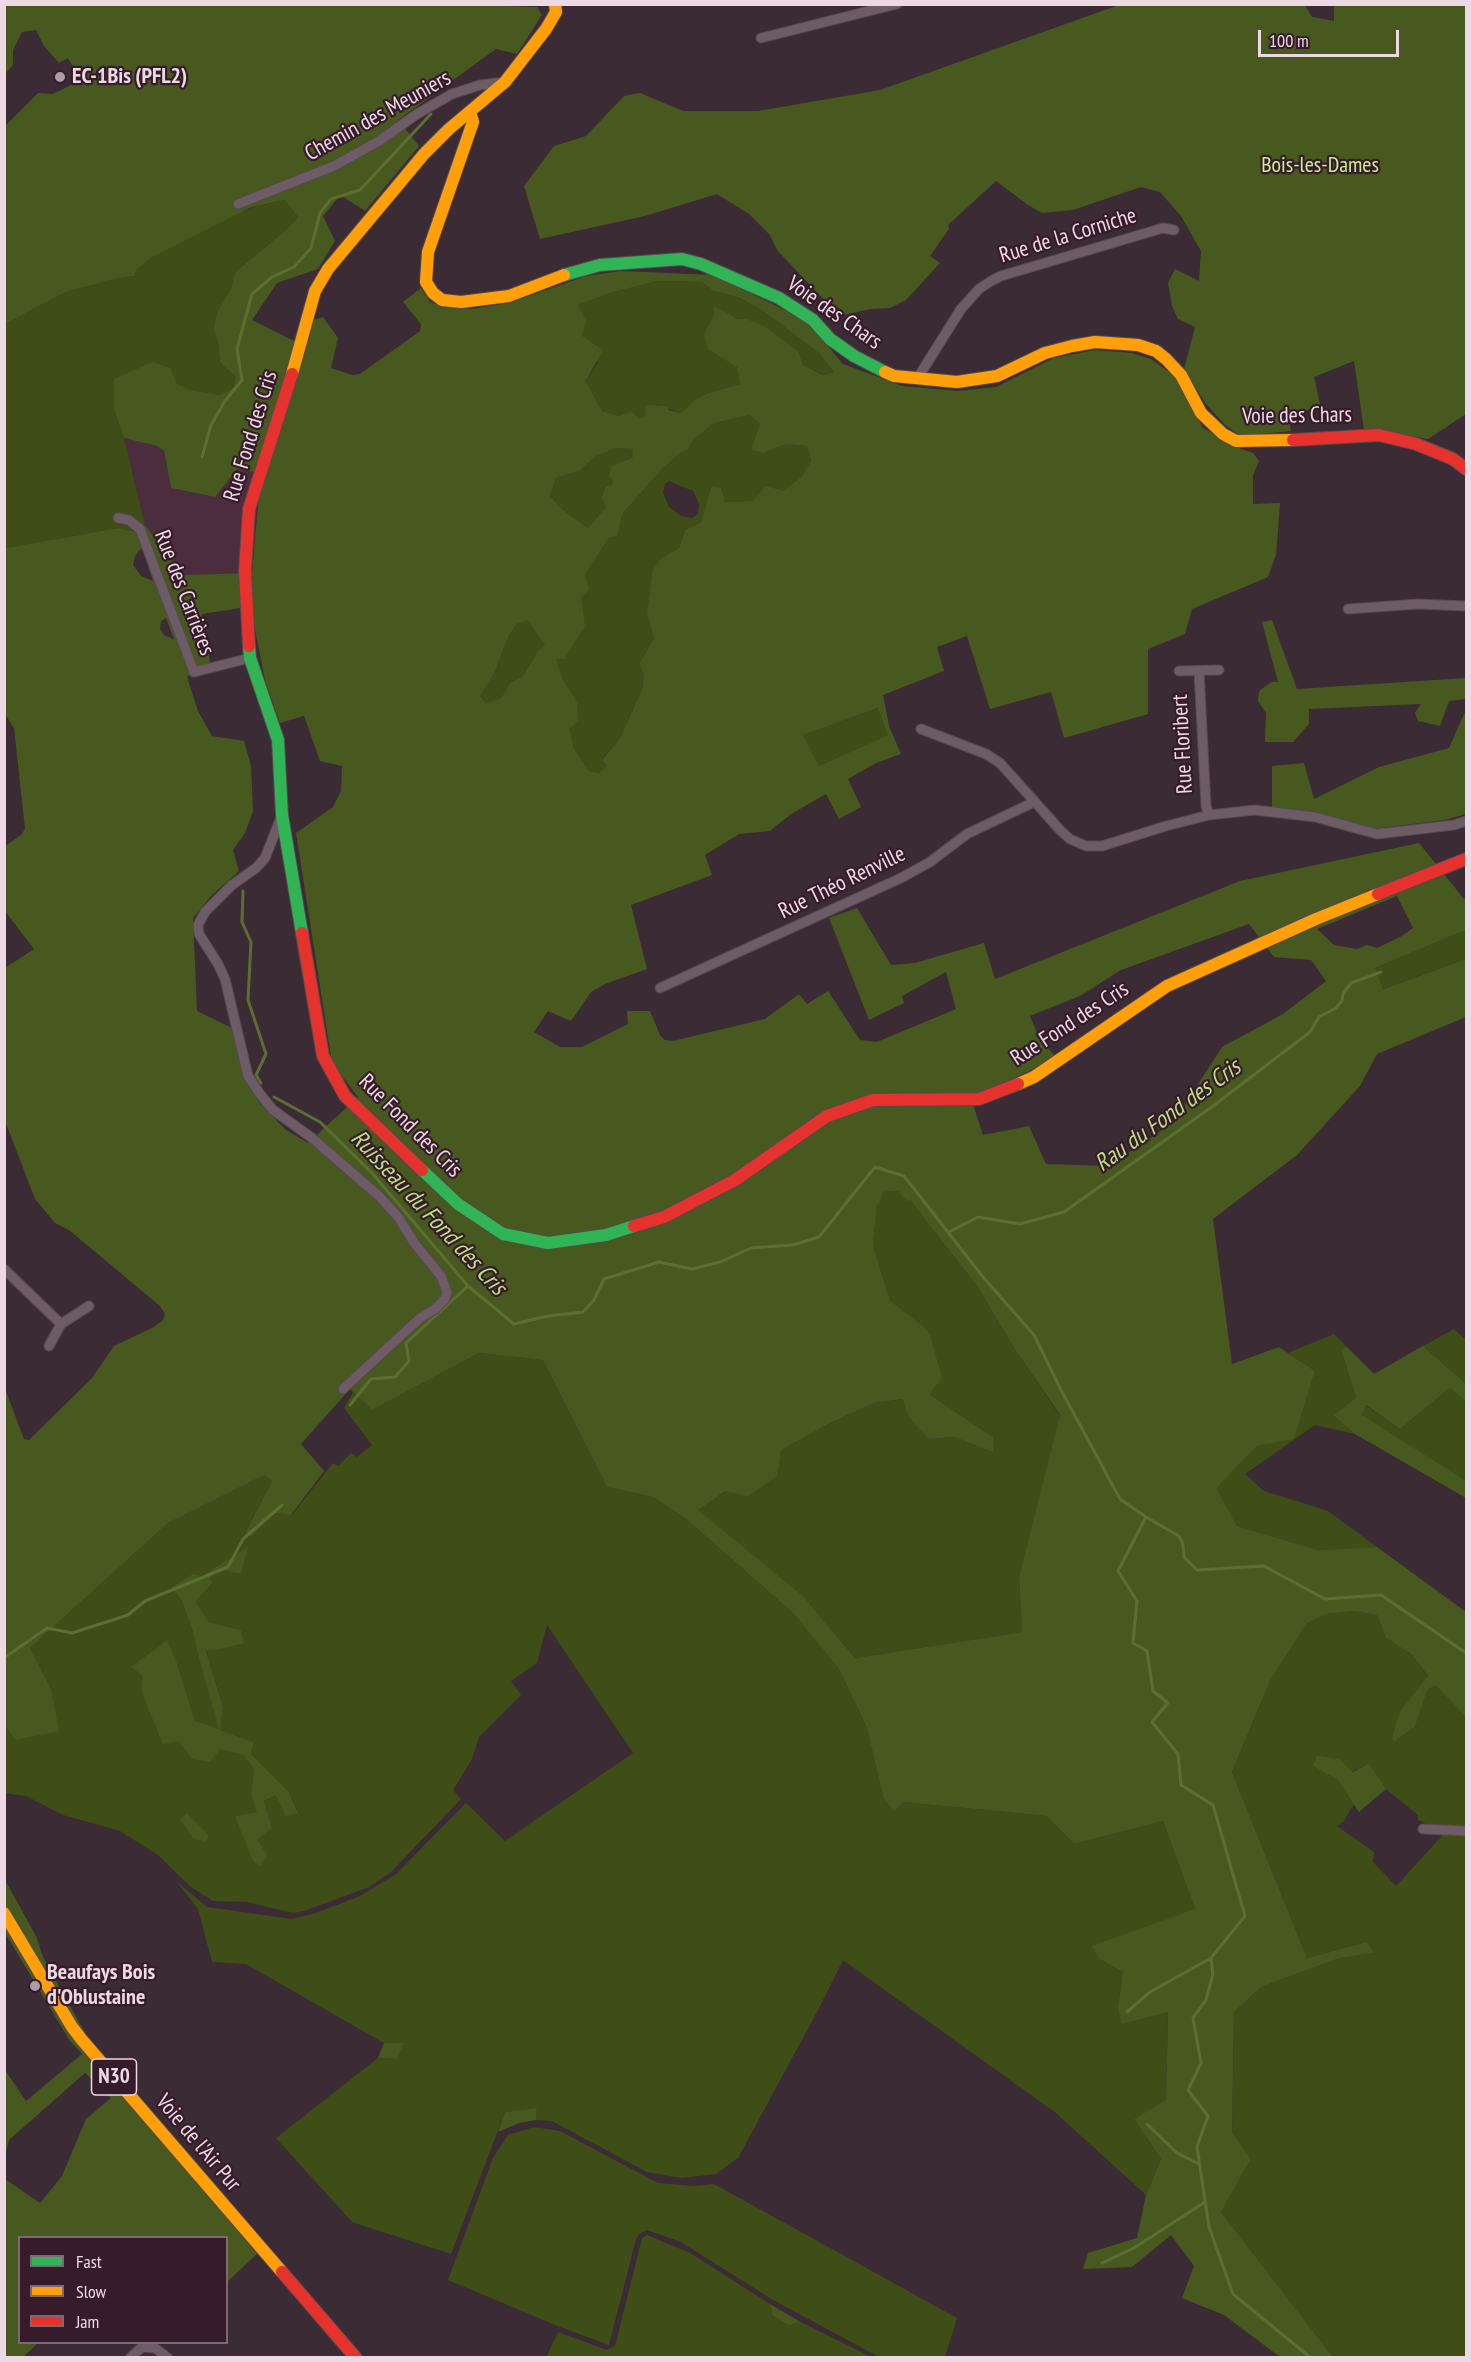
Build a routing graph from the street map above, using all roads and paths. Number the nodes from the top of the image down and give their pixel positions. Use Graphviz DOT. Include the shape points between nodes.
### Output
graph roads {
  1 [pos="555,4"];
  2 [pos="897,4"];
  3 [pos="761,38"];
  4 [pos="506,82"];
  5 [pos="470,112"];
  6 [pos="238,204"];
  7 [pos="1173,230"];
  8 [pos="917,380"];
  9 [pos="1467,469"];
  10 [pos="118,518"];
  11 [pos="1467,606"];
  12 [pos="1348,609"];
  13 [pos="250,658"];
  14 [pos="1220,670"];
  15 [pos="1179,671"];
  16 [pos="1199,671"];
  17 [pos="921,729"];
  18 [pos="1034,802"];
  19 [pos="282,815"];
  20 [pos="1209,815"];
  21 [pos="1467,821"];
  22 [pos="1467,859"];
  23 [pos="660,988"];
  24 [pos="4,1269"];
  25 [pos="89,1306"];
  26 [pos="61,1324"];
  27 [pos="49,1346"];
  28 [pos="343,1389"];
  29 [pos="1423,1829"];
  30 [pos="1467,1831"];
  31 [pos="4,1913"];
  32 [pos="130,2358"];
  33 [pos="168,2358"];
  34 [pos="356,2358"];
  1 -- 4 [label="street, Rue Fond des Cris" via="556,12 546,29"];
  2 -- 3 [label="street"];
  4 -- 5 [label="street, Rue Fond des Cris"];
  4 -- 6 [label="street, Chemin des Meuniers" via="452,94 334,166"];
  5 -- 8 [label="street, Voie des Chars" via="473,122 428,252 426,282 442,300 460,302 509,296 600,265 682,259 779,298 813,320 830,339 854,356 894,376"];
  5 -- 13 [label="street, Rue Fond des Cris" via="424,154 328,269 315,291 249,509 245,571"];
  7 -- 8 [label="street, Rue de la Corniche" via="1163,228 991,281 961,309"];
  8 -- 9 [label="street, Voie des Chars" via="957,382 997,376 1045,353 1095,342 1138,345 1166,359 1180,375 1201,413 1236,441 1379,435 1416,444"];
  10 -- 13 [label="street, Rue des Carrières" via="129,520 140,529 194,672"];
  11 -- 12 [label="street"];
  13 -- 19 [label="street, Rue Fond des Cris" via="278,740"];
  14 -- 16 [label="street, Rue Floribert"];
  15 -- 16 [label="street, Rue Floribert"];
  16 -- 20 [label="street, Rue Floribert"];
  17 -- 18 [label="street" via="993,758"];
  18 -- 20 [label="street" via="1070,839 1095,847"];
  18 -- 23 [label="street, Rue Théo Renville" via="967,834 901,878"];
  19 -- 22 [label="street, Rue Fond des Cris" via="323,1056 345,1096 458,1204 503,1234 548,1243 606,1235 664,1217 735,1180 827,1116 873,1100 979,1099 1034,1077 1167,986 1312,921"];
  19 -- 28 [label="street" via="265,858 232,885 205,912 198,925 199,934 225,979 248,1076 273,1110 380,1197 441,1276 447,1292 445,1299"];
  20 -- 21 [label="street" via="1255,810 1315,817 1377,834"];
  24 -- 26 [label="street"];
  25 -- 26 [label="street"];
  26 -- 27 [label="street"];
  29 -- 30 [label="street"];
  31 -- 34 [label="street, Voie de l'Air Pur / N30" via="82,2040"];
  32 -- 33 [label="street" via="142,2347 155,2348"];
}
